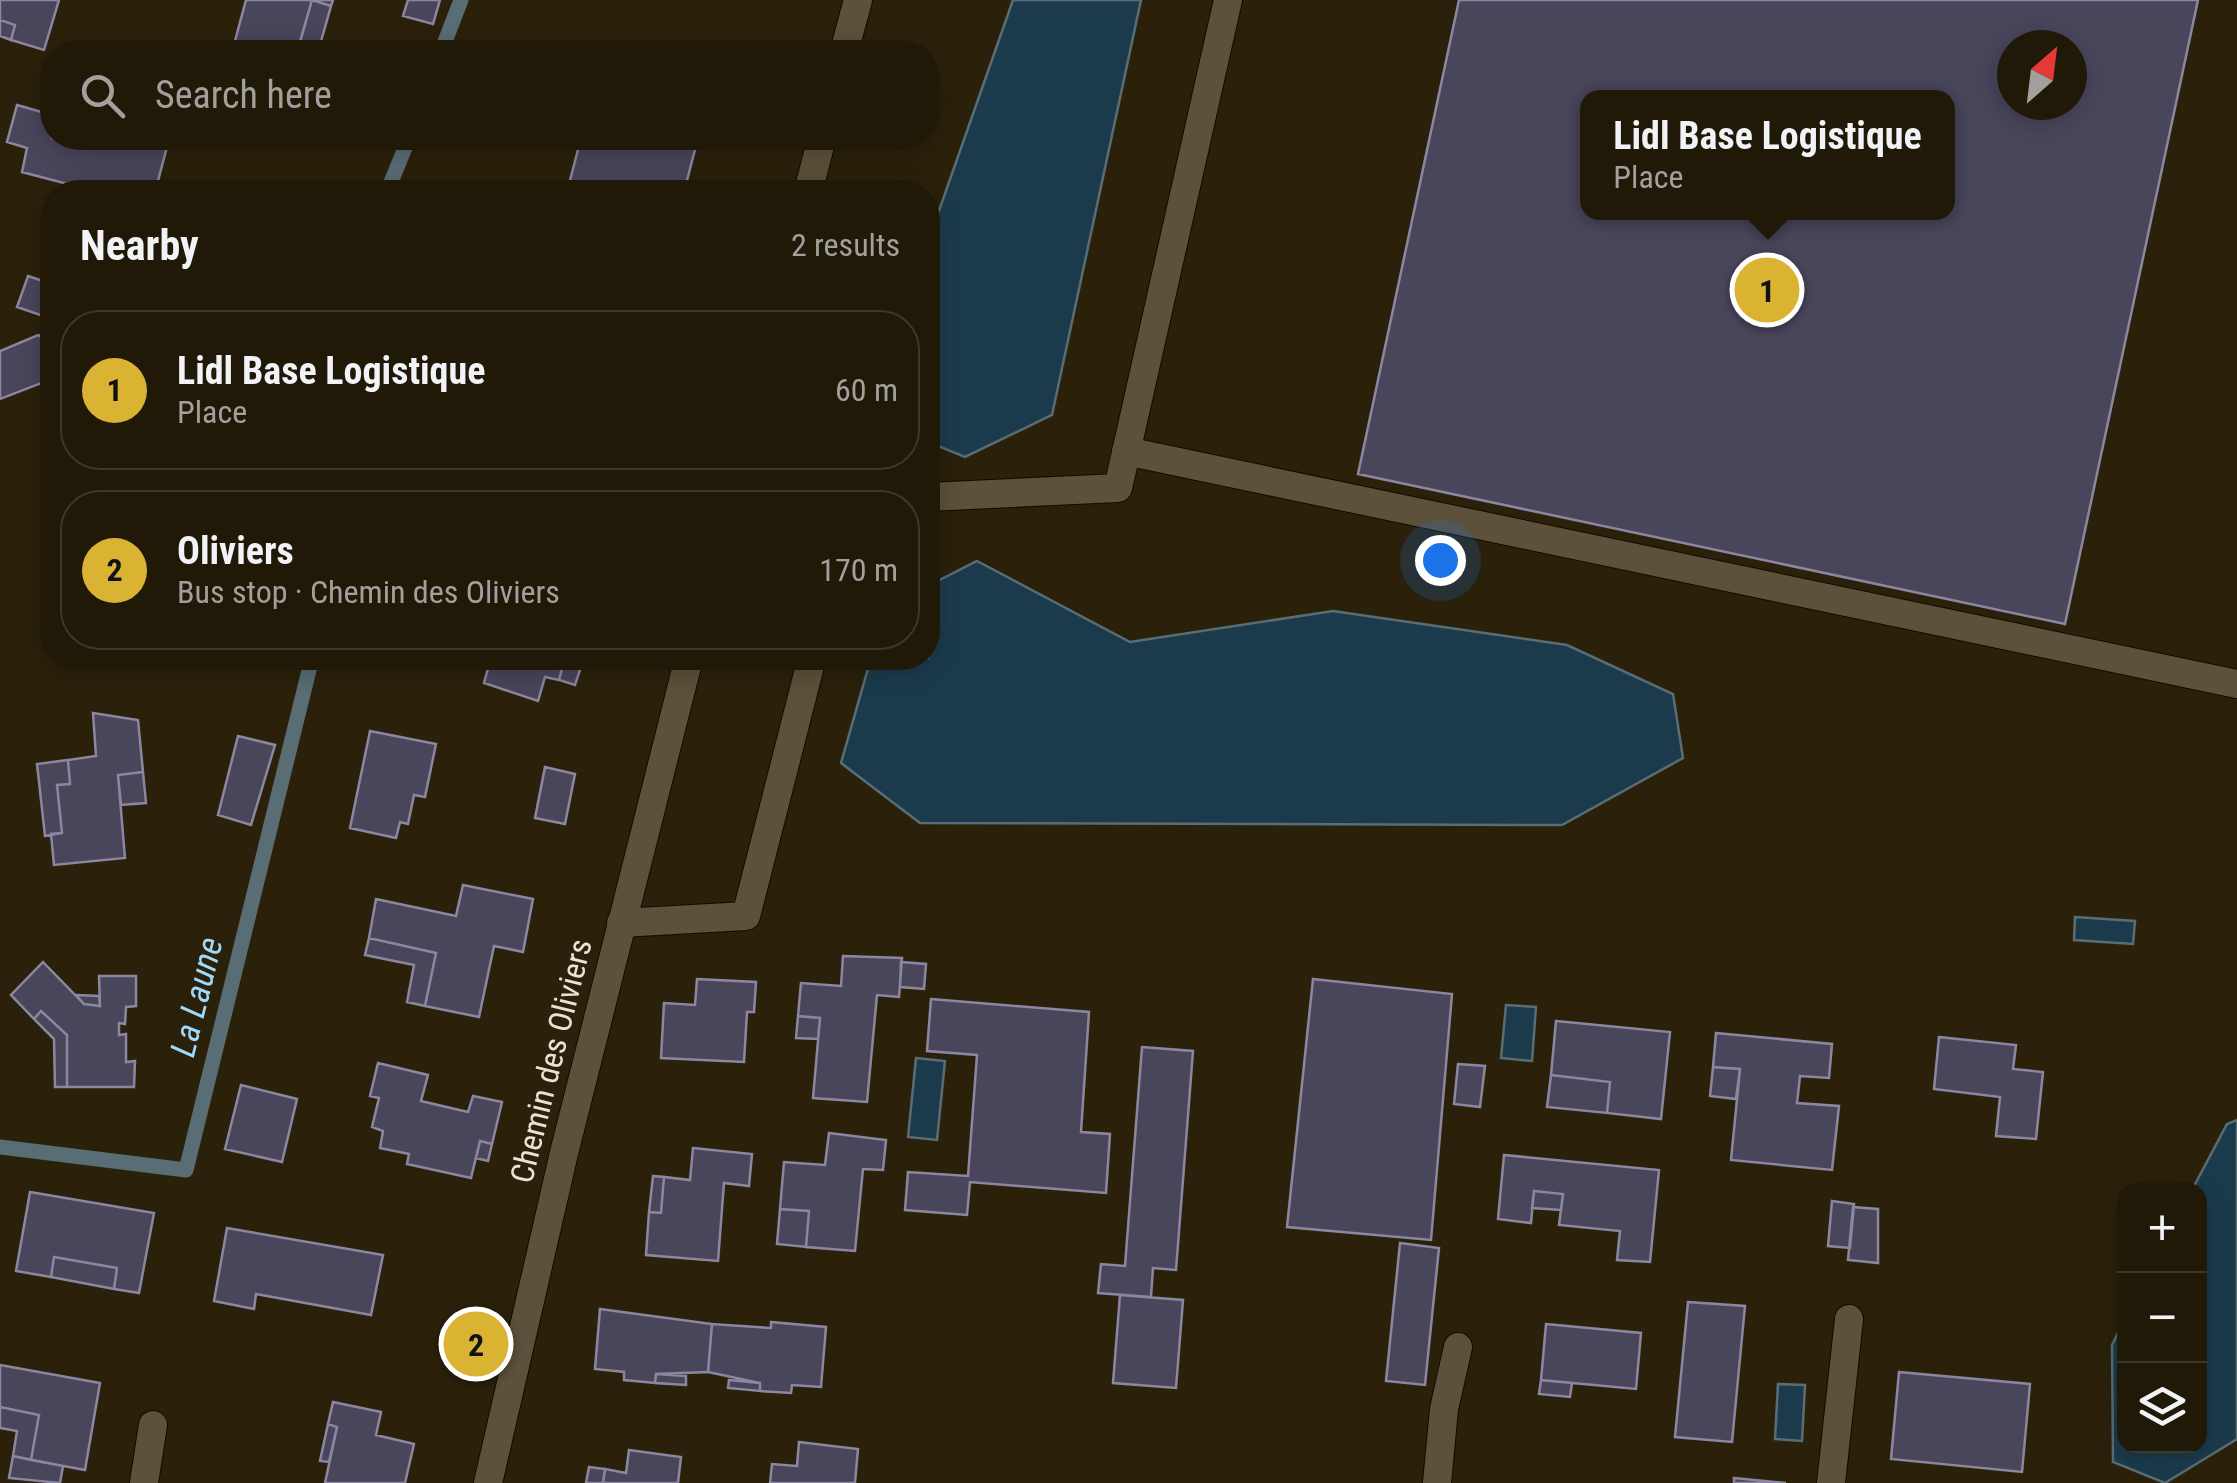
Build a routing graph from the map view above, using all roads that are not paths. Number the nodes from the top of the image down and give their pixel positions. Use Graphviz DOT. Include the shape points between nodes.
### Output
graph roads {
  1 [pos="858,0"];
  2 [pos="1228,0"];
  3 [pos="847,40"];
  4 [pos="819,150"];
  5 [pos="811,180"];
  6 [pos="1126,451"];
  7 [pos="940,496"];
  8 [pos="686,670"];
  9 [pos="809,670"];
  10 [pos="2237,684"];
  11 [pos="622,923"];
  12 [pos="1849,1320"];
  13 [pos="1458,1347"];
  14 [pos="153,1425"];
  15 [pos="144,1483"];
  16 [pos="488,1483"];
  17 [pos="1437,1483"];
  18 [pos="1830,1483"];
  1 -- 3 [label="street"];
  2 -- 6 [label="street"];
  4 -- 5 [label="street"];
  6 -- 7 [label="street" via="1118,488"];
  6 -- 10 [label="street"];
  8 -- 11 [label="street, Chemin des Oliviers"];
  9 -- 11 [label="street" via="746,916"];
  11 -- 16 [label="street, Chemin des Oliviers"];
  12 -- 18 [label="street"];
  13 -- 17 [label="street"];
  14 -- 15 [label="street"];
}
